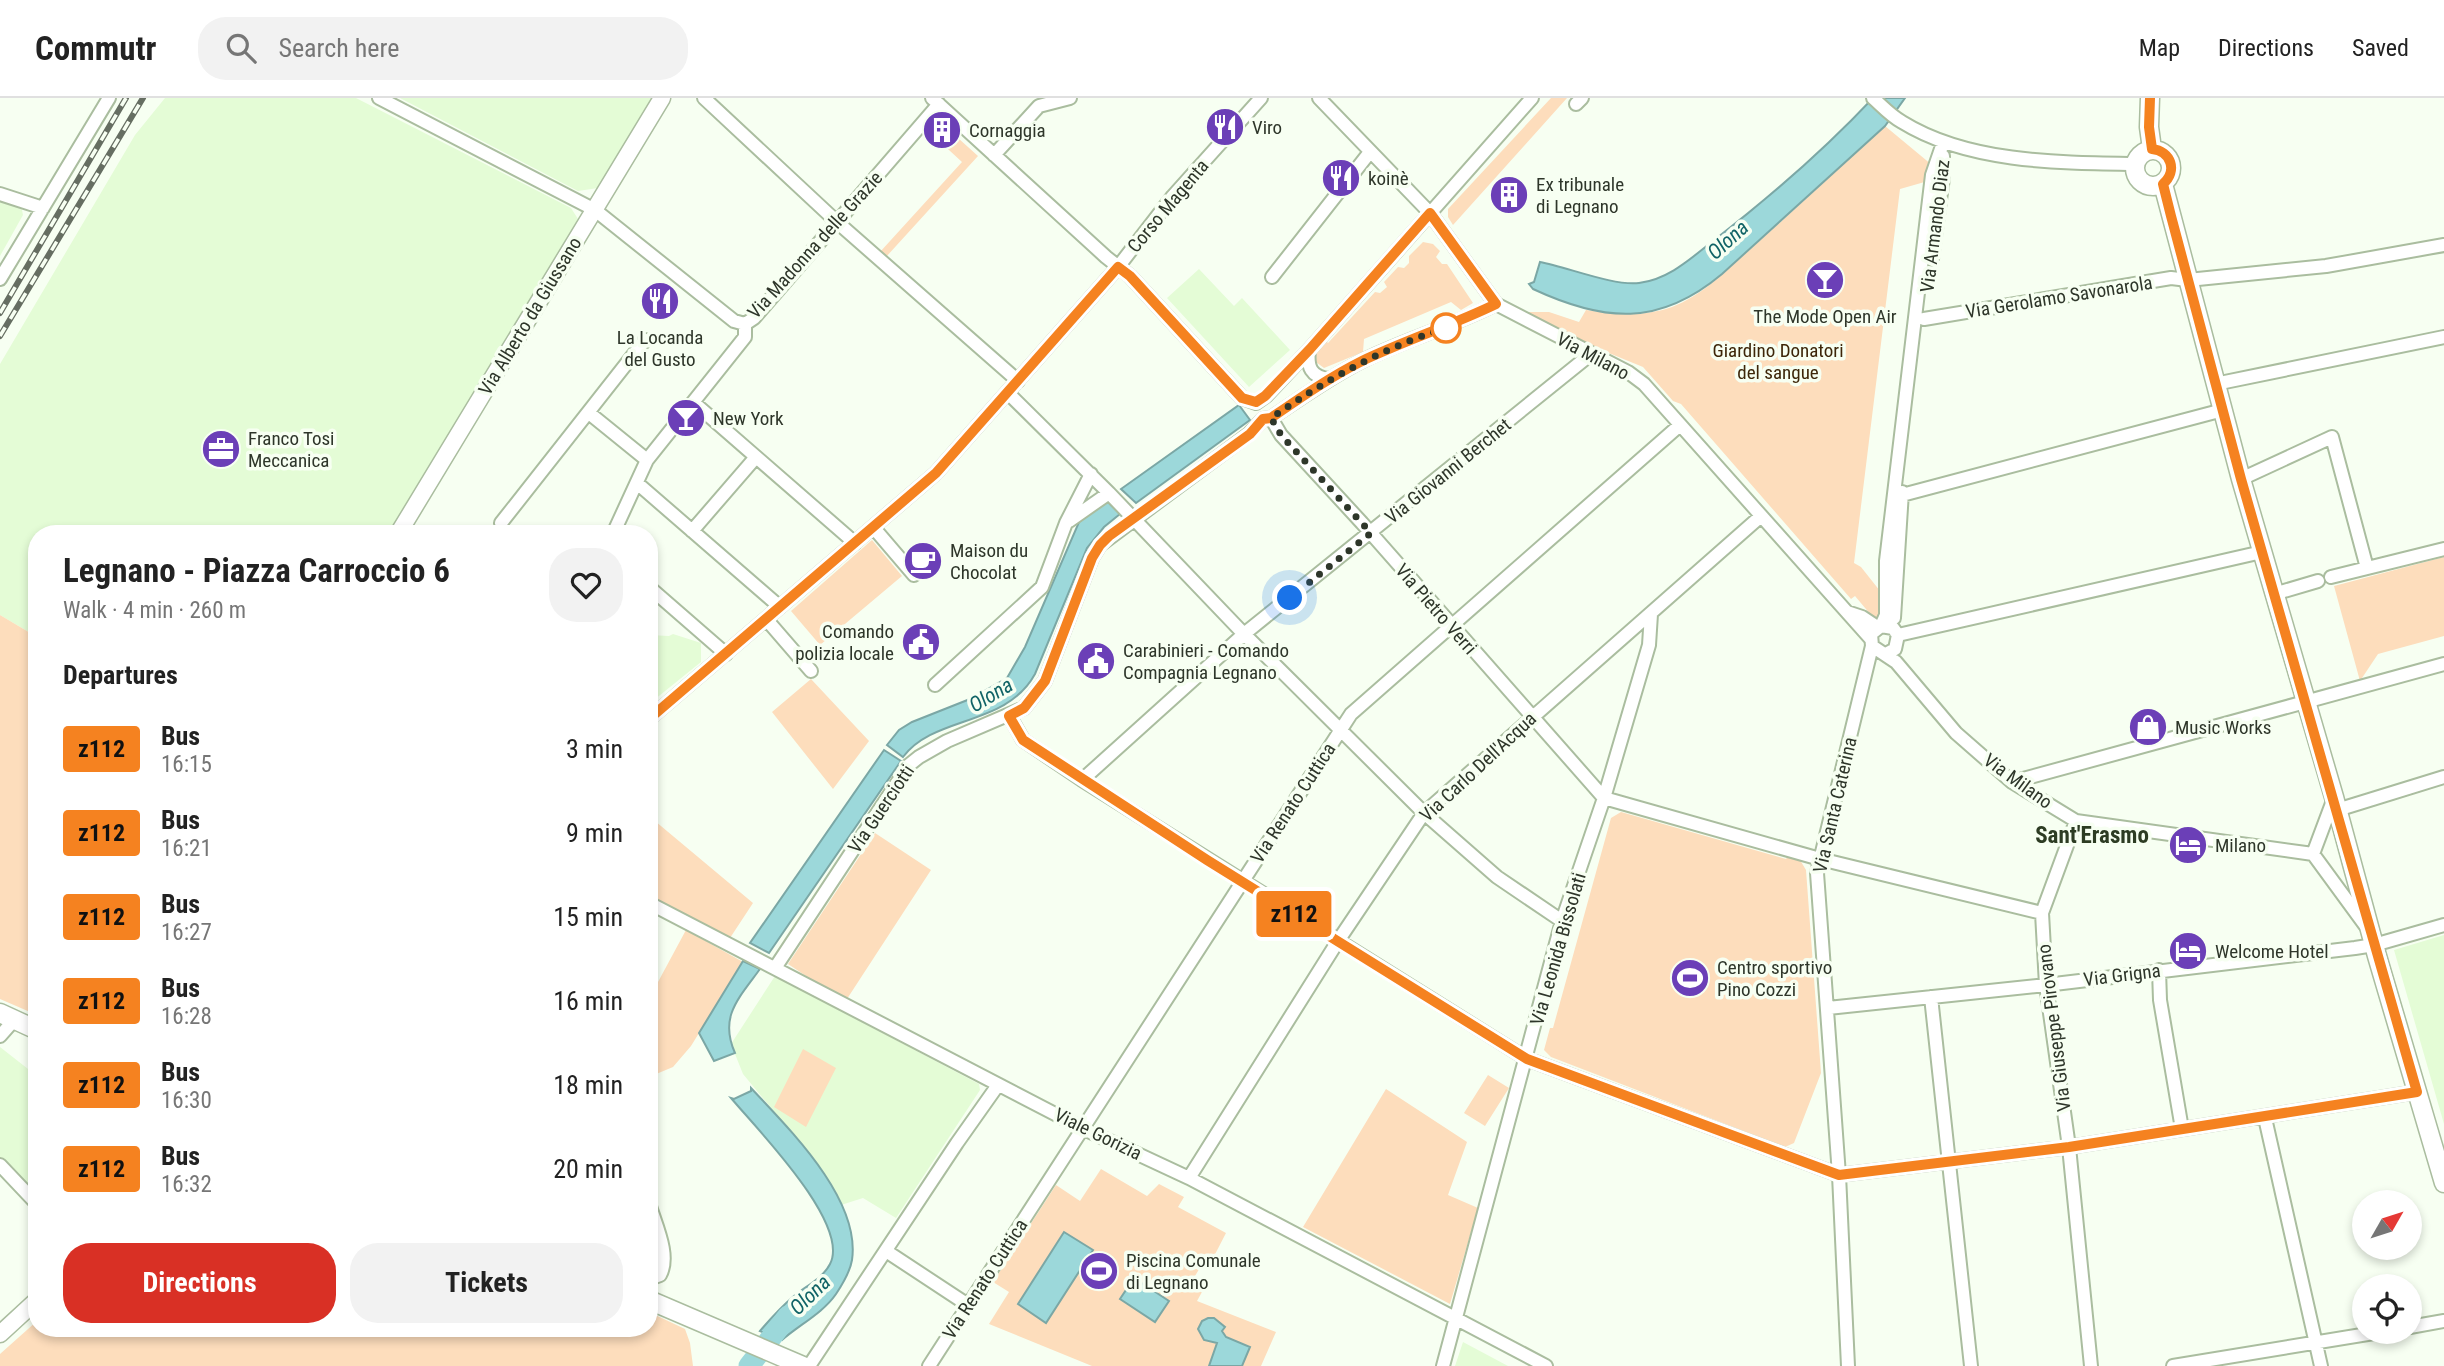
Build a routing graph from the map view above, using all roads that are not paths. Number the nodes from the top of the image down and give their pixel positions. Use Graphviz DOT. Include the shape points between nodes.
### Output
graph roads {
  1 [pos="379,98"];
  2 [pos="662,98"];
  3 [pos="704,98"];
  4 [pos="1070,98"];
  5 [pos="1261,98"];
  6 [pos="1320,98"];
  7 [pos="1532,98"];
  8 [pos="1873,98"];
  9 [pos="2150,98"];
  10 [pos="104,99"];
  11 [pos="937,100"];
  12 [pos="1943,143"];
  13 [pos="2152,149"];
  14 [pos="1370,152"];
  15 [pos="994,155"];
  16 [pos="2135,164"];
  17 [pos="2163,184"];
  18 [pos="0,194"];
  19 [pos="43,208"];
  20 [pos="595,210"];
  21 [pos="1430,213"];
  22 [pos="837,222"];
  23 [pos="2444,245"];
  24 [pos="1118,267"];
  25 [pos="1272,277"];
  26 [pos="0,279"];
  27 [pos="2188,280"];
  28 [pos="1496,304"];
  29 [pos="1924,319"];
  30 [pos="745,324"];
  31 [pos="2444,337"];
  32 [pos="645,340"];
  33 [pos="1310,349"];
  34 [pos="1591,354"];
  35 [pos="1329,379"];
  36 [pos="1018,381"];
  37 [pos="2215,384"];
  38 [pos="1007,393"];
  39 [pos="1261,399"];
  40 [pos="693,402"];
  41 [pos="2223,410"];
  42 [pos="589,413"];
  43 [pos="1270,417"];
  44 [pos="1680,425"];
  45 [pos="756,457"];
  46 [pos="647,460"];
  47 [pos="1091,474"];
  48 [pos="2241,479"];
  49 [pos="637,482"];
  50 [pos="1110,494"];
  51 [pos="1902,495"];
  52 [pos="1131,516"];
  53 [pos="1761,516"];
  54 [pos="501,523"];
  55 [pos="1066,523"];
  56 [pos="403,525"];
  57 [pos="617,525"];
  58 [pos="873,527"];
  59 [pos="692,531"];
  60 [pos="1371,533"];
  61 [pos="855,543"];
  62 [pos="2444,549"];
  63 [pos="2262,552"];
  64 [pos="2367,568"];
  65 [pos="914,575"];
  66 [pos="2332,577"];
  67 [pos="2318,581"];
  68 [pos="2274,594"];
  69 [pos="658,595"];
  70 [pos="780,607"];
  71 [pos="1651,614"];
  72 [pos="766,619"];
  73 [pos="1452,627"];
  74 [pos="1244,634"];
  75 [pos="1882,639"];
  76 [pos="726,654"];
  77 [pos="2444,664"];
  78 [pos="811,671"];
  79 [pos="935,685"];
  80 [pos="2305,701"];
  81 [pos="658,711"];
  82 [pos="1009,716"];
  83 [pos="1532,718"];
  84 [pos="1340,728"];
  85 [pos="2444,777"];
  86 [pos="1082,780"];
  87 [pos="2012,782"];
  88 [pos="1604,798"];
  89 [pos="2335,803"];
  90 [pos="1424,813"];
  91 [pos="2076,821"];
  92 [pos="2313,854"];
  93 [pos="1821,859"];
  94 [pos="1243,881"];
  95 [pos="658,908"];
  96 [pos="2042,913"];
  97 [pos="1562,921"];
  98 [pos="2444,925"];
  99 [pos="2372,938"];
  100 [pos="1338,941"];
  101 [pos="775,968"];
  102 [pos="2159,970"];
  103 [pos="2046,985"];
  104 [pos="1931,998"];
  105 [pos="1828,1008"];
  106 [pos="7,1016"];
  107 [pos="28,1026"];
  108 [pos="0,1036"];
  109 [pos="1527,1059"];
  110 [pos="998,1085"];
  111 [pos="2417,1092"];
  112 [pos="2264,1118"];
  113 [pos="1084,1129"];
  114 [pos="2182,1129"];
  115 [pos="2069,1147"];
  116 [pos="1950,1163"];
  117 [pos="0,1166"];
  118 [pos="1839,1175"];
  119 [pos="1189,1178"];
  120 [pos="2444,1183"];
  121 [pos="28,1195"];
  122 [pos="658,1234"];
  123 [pos="886,1251"];
  124 [pos="658,1276"];
  125 [pos="658,1304"];
  126 [pos="968,1305"];
  127 [pos="28,1308"];
  128 [pos="1456,1320"];
  129 [pos="2444,1321"];
  130 [pos="2422,1325"];
  131 [pos="0,1334"];
  132 [pos="2352,1336"];
  133 [pos="2315,1342"];
  134 [pos="795,1363"];
  135 [pos="809,1366"];
  136 [pos="929,1366"];
  137 [pos="1443,1366"];
  138 [pos="1546,1366"];
  139 [pos="1848,1366"];
  140 [pos="1971,1366"];
  141 [pos="2091,1366"];
  142 [pos="2173,1366"];
  143 [pos="2321,1366"];
  1 -- 20 [label="street"];
  2 -- 20 [label="street, Via Alberto da Giussano"];
  3 -- 22 [label="street"];
  4 -- 15 [label="street" via="1039,106"];
  5 -- 24 [label="street, Corso Magenta" via="1173,196"];
  6 -- 14 [label="street"];
  7 -- 21 [label="street"];
  8 -- 12 [label="street" via="1901,122"];
  9 -- 13 [label="main road"];
  10 -- 19 [label="street"];
  11 -- 15 [label="street"];
  11 -- 22 [label="street, Via Madonna delle Grazie"];
  12 -- 16 [label="street" via="2034,161"];
  12 -- 29 [label="street, Via Armando Diaz" via="1943,178"];
  12 -- 75 [label="street, Via Armando Diaz" via="1932,175 1886,561"];
  13 -- 16 [label="main road"];
  13 -- 17 [label="main road" via="2163,152 2171,162 2171,174"];
  14 -- 21 [label="street"];
  14 -- 25 [label="street"];
  15 -- 24 [label="street"];
  16 -- 17 [label="main road" via="2145,185"];
  17 -- 27 [label="main road"];
  18 -- 19 [label="street"];
  19 -- 26 [label="street"];
  20 -- 30 [label="street" via="734,321"];
  20 -- 56 [label="street, Via Alberto da Giussano"];
  21 -- 28 [label="street"];
  21 -- 33 [label="street"];
  22 -- 30 [label="street, Via Madonna delle Grazie"];
  22 -- 36 [label="street"];
  23 -- 27 [label="street, Via Gerolamo Savonarola" via="2326,267"];
  24 -- 36 [label="street, Corso Magenta"];
  24 -- 39 [label="street" via="1242,398"];
  27 -- 29 [label="street, Via Gerolamo Savonarola" via="2171,278"];
  27 -- 37 [label="main road"];
  28 -- 34 [label="street, Via Milano"];
  28 -- 35 [label="street, Via Guerciotti"];
  29 -- 51 [label="street, Via Armando Diaz"];
  30 -- 40 [label="street, Via Madonna delle Grazie" via="745,337"];
  31 -- 37 [label="street"];
  32 -- 42 [label="street"];
  33 -- 35 [label="street" via="1311,371"];
  33 -- 39 [label="street"];
  34 -- 44 [label="street, Via Milano" via="1644,384"];
  34 -- 60 [label="street, Via Giovanni Berchet"];
  35 -- 43 [label="street, Via Guerciotti"];
  36 -- 38 [label="street, Corso Magenta"];
  37 -- 41 [label="main road"];
  38 -- 47 [label="street"];
  38 -- 58 [label="street, Corso Magenta" via="936,473"];
  39 -- 43 [label="street" via="1255,411"];
  39 -- 43 [label="street" via="1276,402"];
  40 -- 45 [label="street"];
  40 -- 46 [label="street, Via Madonna delle Grazie"];
  41 -- 48 [label="main road"];
  41 -- 51 [label="street"];
  42 -- 46 [label="street"];
  42 -- 54 [label="street"];
  43 -- 52 [label="street, Via Guerciotti"];
  43 -- 60 [label="street, Via Pietro Verri" via="1281,435"];
  44 -- 53 [label="street, Via Milano"];
  44 -- 73 [label="street, Via Renato Cuttica"];
  45 -- 59 [label="street"];
  45 -- 61 [label="street"];
  46 -- 49 [label="street, Via Madonna delle Grazie"];
  47 -- 50 [label="street"];
  47 -- 55 [label="street"];
  48 -- 63 [label="main road"];
  48 -- 64 [label="street" via="2332,437"];
  49 -- 57 [label="street, Via Madonna delle Grazie"];
  49 -- 59 [label="street"];
  50 -- 52 [label="street"];
  50 -- 55 [label="street"];
  51 -- 75 [label="street, Via Armando Diaz"];
  52 -- 74 [label="street"];
  52 -- 82 [label="street, Via Guerciotti" via="1092,558 1045,681 1024,708"];
  53 -- 71 [label="street, Via Carlo Dell'Acqua"];
  53 -- 75 [label="street, Via Milano" via="1846,612 1862,617"];
  55 -- 79 [label="street" via="1042,587"];
  58 -- 61 [label="street, Corso Magenta"];
  58 -- 65 [label="street"];
  59 -- 70 [label="street"];
  60 -- 73 [label="street, Via Pietro Verri"];
  60 -- 74 [label="street, Via Giovanni Berchet"];
  61 -- 70 [label="street, Corso Magenta"];
  62 -- 64 [label="street"];
  63 -- 68 [label="main road"];
  63 -- 75 [label="street"];
  64 -- 66 [label="street"];
  67 -- 68 [label="street"];
  68 -- 80 [label="main road"];
  69 -- 76 [label="street"];
  70 -- 72 [label="street, Corso Magenta"];
  71 -- 83 [label="street, Via Carlo Dell'Acqua"];
  71 -- 88 [label="street, Via Leonida Bissolati" via="1649,645"];
  72 -- 76 [label="street, Corso Magenta"];
  72 -- 78 [label="street"];
  73 -- 83 [label="street, Via Pietro Verri"];
  73 -- 84 [label="street, Via Renato Cuttica"];
  74 -- 84 [label="street"];
  74 -- 86 [label="street, Via Giovanni Berchet"];
  75 -- 87 [label="street, Via Milano" via="1956,733"];
  75 -- 93 [label="street, Via Santa Caterina" via="1868,664"];
  76 -- 81 [label="street, Corso Magenta"];
  77 -- 80 [label="street"];
  80 -- 87 [label="street"];
  80 -- 89 [label="main road"];
  82 -- 86 [label="street" via="1023,740"];
  82 -- 101 [label="street, Via Guerciotti" via="947,741 909,765"];
  83 -- 88 [label="street, Via Pietro Verri"];
  83 -- 90 [label="street, Via Carlo Dell'Acqua"];
  84 -- 90 [label="street"];
  84 -- 94 [label="street, Via Renato Cuttica"];
  85 -- 89 [label="street"];
  86 -- 94 [label="street"];
  87 -- 91 [label="street, Via Milano"];
  88 -- 93 [label="street"];
  88 -- 97 [label="street, Via Leonida Bissolati"];
  89 -- 92 [label="street"];
  89 -- 99 [label="main road"];
  90 -- 97 [label="street" via="1497,877"];
  90 -- 100 [label="street, Via Carlo Dell'Acqua"];
  91 -- 92 [label="street, Via Milano"];
  91 -- 96 [label="street, Via Giuseppe Pirovano"];
  92 -- 99 [label="street"];
  93 -- 96 [label="street"];
  93 -- 105 [label="street, Via Santa Caterina" via="1817,873"];
  94 -- 100 [label="street"];
  94 -- 113 [label="street, Via Renato Cuttica"];
  95 -- 101 [label="street, Viale Gorizia"];
  96 -- 103 [label="street, Via Giuseppe Pirovano"];
  97 -- 109 [label="street, Via Leonida Bissolati"];
  98 -- 99 [label="street, Via Grigna"];
  99 -- 102 [label="street, Via Grigna"];
  99 -- 111 [label="main road"];
  100 -- 109 [label="street"];
  100 -- 119 [label="street, Via Carlo Dell'Acqua"];
  101 -- 110 [label="street, Viale Gorizia"];
  102 -- 103 [label="street, Via Grigna"];
  102 -- 114 [label="street"];
  103 -- 104 [label="street, Via Grigna"];
  103 -- 115 [label="street, Via Giuseppe Pirovano"];
  104 -- 105 [label="street, Via Grigna"];
  104 -- 116 [label="street"];
  105 -- 118 [label="street, Via Santa Caterina"];
  106 -- 107 [label="main road"];
  106 -- 108 [label="street"];
  109 -- 118 [label="street"];
  109 -- 128 [label="street, Via Leonida Bissolati"];
  110 -- 113 [label="street, Viale Gorizia"];
  110 -- 123 [label="street"];
  111 -- 112 [label="street"];
  111 -- 120 [label="main road"];
  112 -- 114 [label="street"];
  112 -- 133 [label="street"];
  113 -- 119 [label="street, Viale Gorizia"];
  113 -- 126 [label="street, Via Renato Cuttica"];
  114 -- 115 [label="street"];
  115 -- 116 [label="street"];
  115 -- 141 [label="street, Via Giuseppe Pirovano"];
  116 -- 118 [label="street"];
  116 -- 140 [label="street"];
  117 -- 121 [label="street"];
  118 -- 139 [label="street, Via Santa Caterina"];
  119 -- 128 [label="street, Viale Gorizia"];
  122 -- 124 [label="street" via="665,1258"];
  123 -- 126 [label="street"];
  123 -- 135 [label="street"];
  125 -- 134 [label="main road"];
  126 -- 136 [label="street, Via Renato Cuttica"];
  127 -- 131 [label="street"];
  128 -- 137 [label="street, Via Leonida Bissolati"];
  128 -- 138 [label="street, Viale Gorizia"];
  129 -- 130 [label="street"];
  132 -- 133 [label="street"];
  133 -- 142 [label="street"];
  133 -- 143 [label="street"];
}
